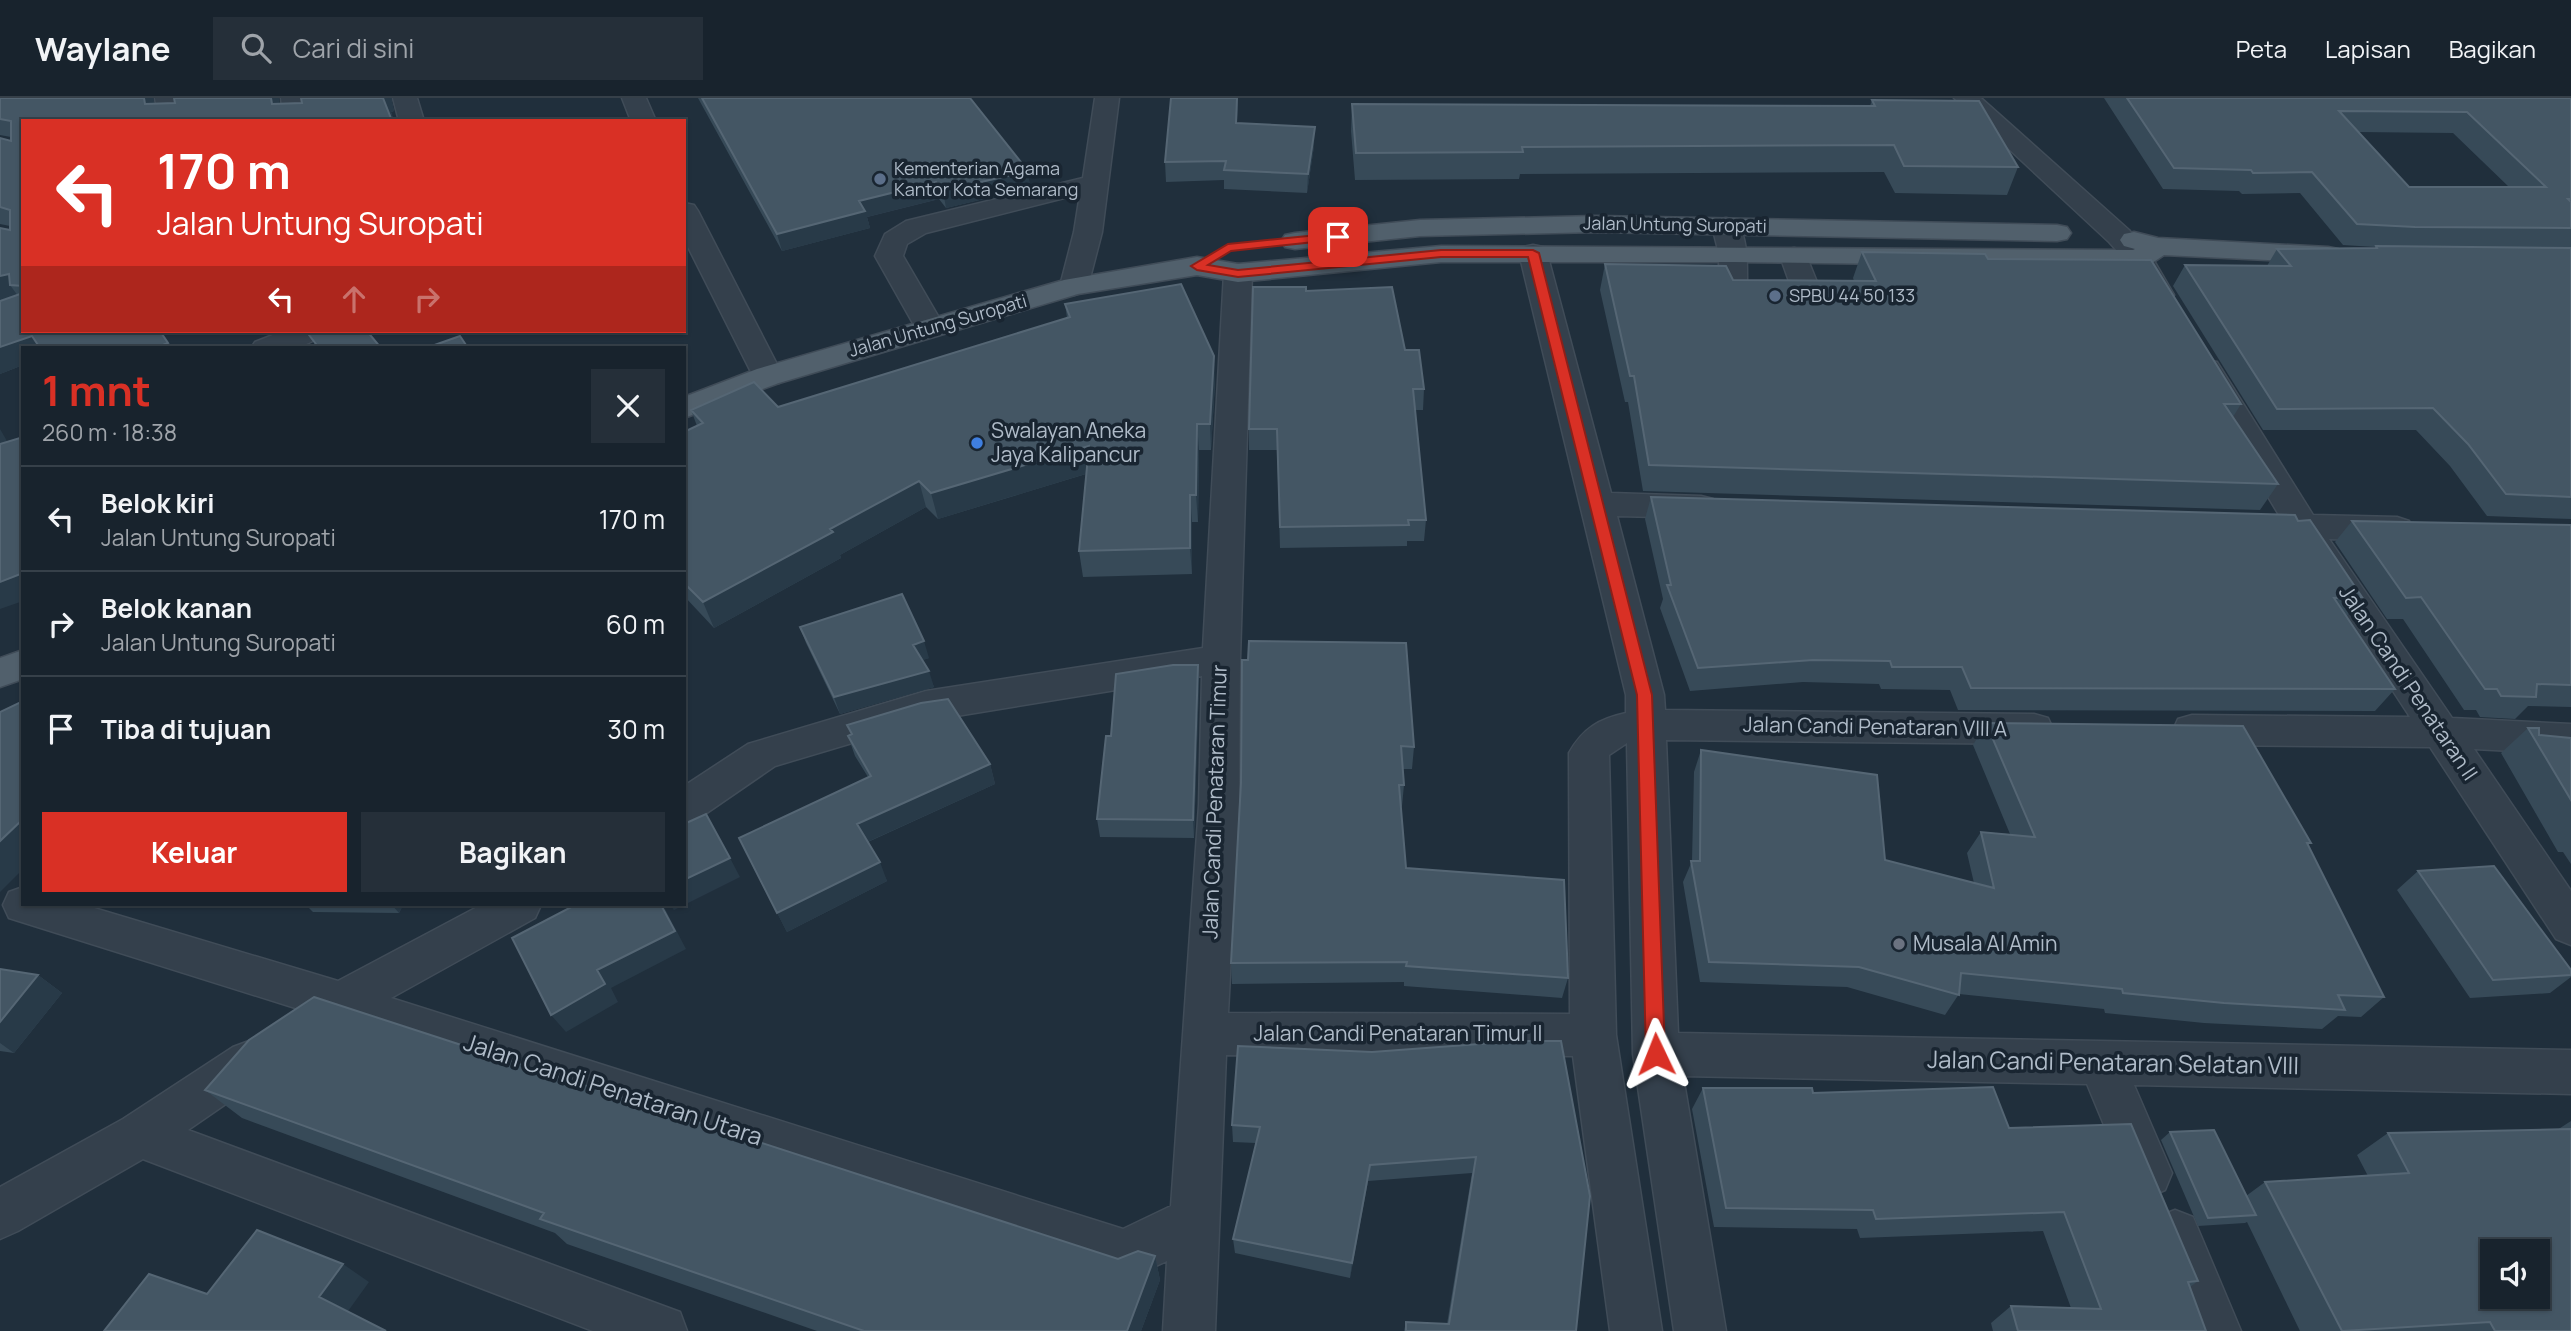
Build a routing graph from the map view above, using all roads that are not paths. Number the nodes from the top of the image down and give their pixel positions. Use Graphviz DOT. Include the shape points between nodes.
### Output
graph roads {
  1 [pos="167,98"];
  2 [pos="293,98"];
  3 [pos="405,98"];
  4 [pos="634,98"];
  5 [pos="1107,98"];
  6 [pos="1966,98"];
  7 [pos="172,119"];
  8 [pos="297,119"];
  9 [pos="411,119"];
  10 [pos="643,119"];
  11 [pos="1093,183"];
  12 [pos="686,215"];
  13 [pos="1726,226"];
  14 [pos="2139,247"];
  15 [pos="1533,253"];
  16 [pos="1250,254"];
  17 [pos="1732,254"];
  18 [pos="1794,256"];
  19 [pos="2360,257"];
  20 [pos="1074,286"];
  21 [pos="930,328"];
  22 [pos="304,333"];
  23 [pos="271,346"];
  24 [pos="768,376"];
  25 [pos="686,407"];
  26 [pos="1598,503"];
  27 [pos="1736,508"];
  28 [pos="2248,525"];
  29 [pos="2303,527"];
  30 [pos="2424,530"];
  31 [pos="1221,659"];
  32 [pos="21,665"];
  33 [pos="0,673"];
  34 [pos="1646,725"];
  35 [pos="2063,729"];
  36 [pos="2161,730"];
  37 [pos="2439,732"];
  38 [pos="2571,739"];
  39 [pos="686,806"];
  40 [pos="0,897"];
  41 [pos="21,904"];
  42 [pos="26,906"];
  43 [pos="518,906"];
  44 [pos="2571,926"];
  45 [pos="340,1002"];
  46 [pos="1204,1034"];
  47 [pos="1593,1035"];
  48 [pos="1656,1054"];
  49 [pos="2101,1062"];
  50 [pos="2571,1073"];
  51 [pos="139,1135"];
  52 [pos="0,1214"];
  53 [pos="1196,1220"];
  54 [pos="661,1331"];
  55 [pos="1189,1331"];
  56 [pos="1636,1331"];
  57 [pos="1700,1331"];
  58 [pos="2215,1331"];
  1 -- 7 [label="street"];
  2 -- 8 [label="street"];
  3 -- 9 [label="street"];
  4 -- 10 [label="street"];
  5 -- 11 [label="street"];
  6 -- 14 [label="street, Jalan Candi Penataran II"];
  11 -- 20 [label="street" via="1088,232"];
  11 -- 21 [label="street" via="916,227 895,240 889,256"];
  12 -- 24 [label="street"];
  13 -- 14 [label="main road, Jalan Untung Suropati" via="1964,229"];
  13 -- 16 [label="main road, Jalan Untung Suropati" via="1420,228"];
  13 -- 17 [label="street"];
  14 -- 18 [label="main road, Jalan Untung Suropati"];
  14 -- 19 [label="main road, Jalan Untung Suropati"];
  14 -- 29 [label="street, Jalan Candi Penataran II" via="2181,330"];
  15 -- 16 [label="main road, Jalan Untung Suropati"];
  15 -- 17 [label="main road, Jalan Untung Suropati"];
  15 -- 26 [label="street"];
  16 -- 20 [label="main road, Jalan Untung Suropati"];
  16 -- 31 [label="street, Jalan Candi Penataran Timur"];
  17 -- 18 [label="main road, Jalan Untung Suropati"];
  17 -- 18 [label="street" via="1733,286 1744,293 1807,292"];
  20 -- 21 [label="main road, Jalan Untung Suropati"];
  21 -- 24 [label="main road, Jalan Untung Suropati"];
  22 -- 23 [label="street"];
  24 -- 25 [label="main road, Jalan Untung Suropati"];
  26 -- 27 [label="street"];
  26 -- 34 [label="street" via="1644,695"];
  28 -- 29 [label="street"];
  29 -- 30 [label="street"];
  29 -- 37 [label="street, Jalan Candi Penataran II"];
  31 -- 39 [label="street" via="926,706 762,755"];
  31 -- 46 [label="street, Jalan Candi Penataran Timur" via="1219,805"];
  32 -- 33 [label="main road"];
  34 -- 35 [label="street, Jalan Candi Penataran VIII A"];
  34 -- 47 [label="street" via="1616,729 1595,741 1589,753"];
  34 -- 48 [label="street"];
  36 -- 37 [label="street"];
  37 -- 38 [label="street"];
  37 -- 44 [label="street, Jalan Candi Penataran II"];
  40 -- 41 [label="street, Jalan Candi Penataran Utara"];
  42 -- 45 [label="street, Jalan Candi Penataran Utara"];
  43 -- 45 [label="street"];
  45 -- 51 [label="street"];
  45 -- 53 [label="street, Jalan Candi Penataran Utara" via="1125,1255"];
  46 -- 47 [label="street, Jalan Candi Penataran Timur II"];
  46 -- 53 [label="street, Jalan Candi Penataran Timur"];
  47 -- 56 [label="street"];
  48 -- 49 [label="street, Jalan Candi Penataran Selatan VIII"];
  48 -- 57 [label="street"];
  49 -- 50 [label="street, Jalan Candi Penataran Selatan VIII"];
  49 -- 58 [label="street"];
  51 -- 52 [label="street"];
  51 -- 54 [label="street"];
  53 -- 55 [label="street, Jalan Candi Penataran Timur"];
}
